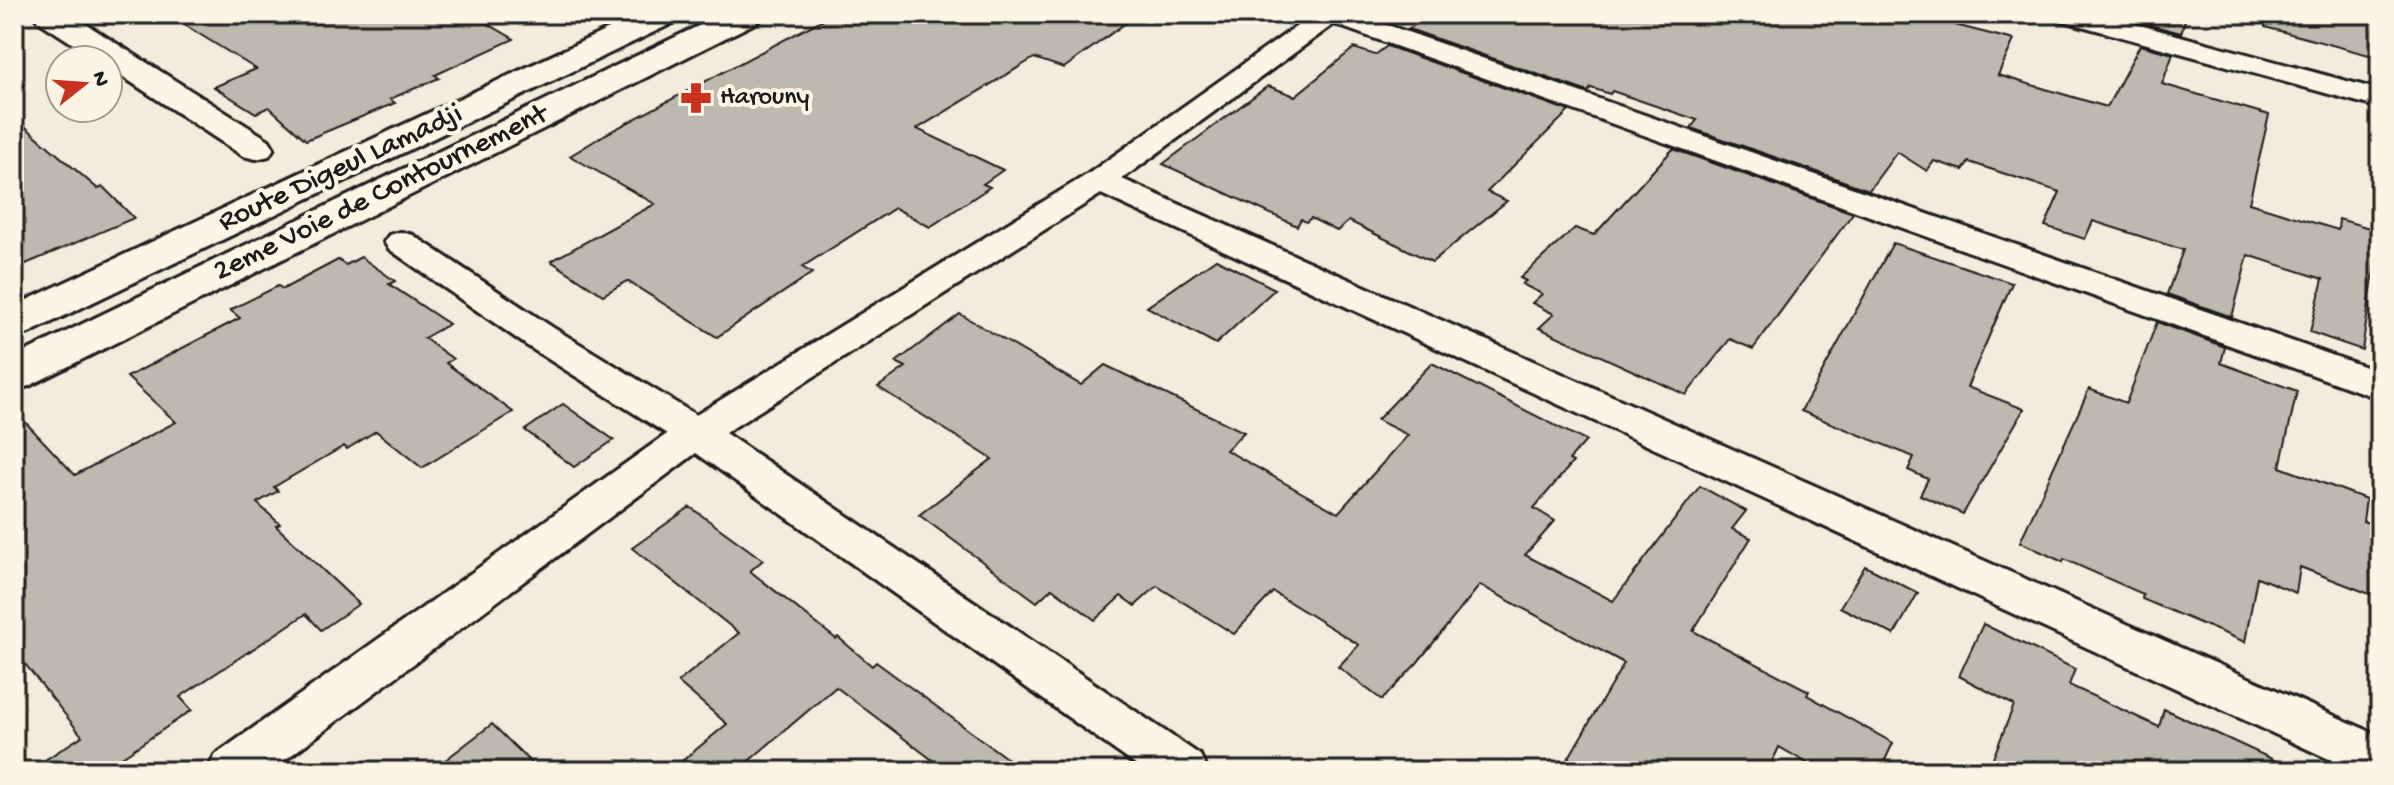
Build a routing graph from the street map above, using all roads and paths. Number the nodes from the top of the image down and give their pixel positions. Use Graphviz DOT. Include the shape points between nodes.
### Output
graph roads {
  1 [pos="49,14"];
  2 [pos="666,14"];
  3 [pos="748,14"];
  4 [pos="1330,14"];
  5 [pos="2069,14"];
  6 [pos="2380,99"];
  7 [pos="256,148"];
  8 [pos="1099,181"];
  9 [pos="401,242"];
  10 [pos="14,323"];
  11 [pos="14,375"];
  12 [pos="2380,386"];
  13 [pos="696,433"];
  14 [pos="2380,759"];
  15 [pos="232,771"];
  16 [pos="1183,771"];
  1 -- 7 [label="main road"];
  2 -- 10 [label="main road, Route Digeul Lamadji"];
  3 -- 11 [label="main road, 2eme Voie de Contournement"];
  4 -- 8 [label="street"];
  4 -- 12 [label="street"];
  5 -- 6 [label="street"];
  8 -- 13 [label="street"];
  8 -- 14 [label="street"];
  9 -- 13 [label="street"];
  13 -- 15 [label="street"];
  13 -- 16 [label="street"];
}
